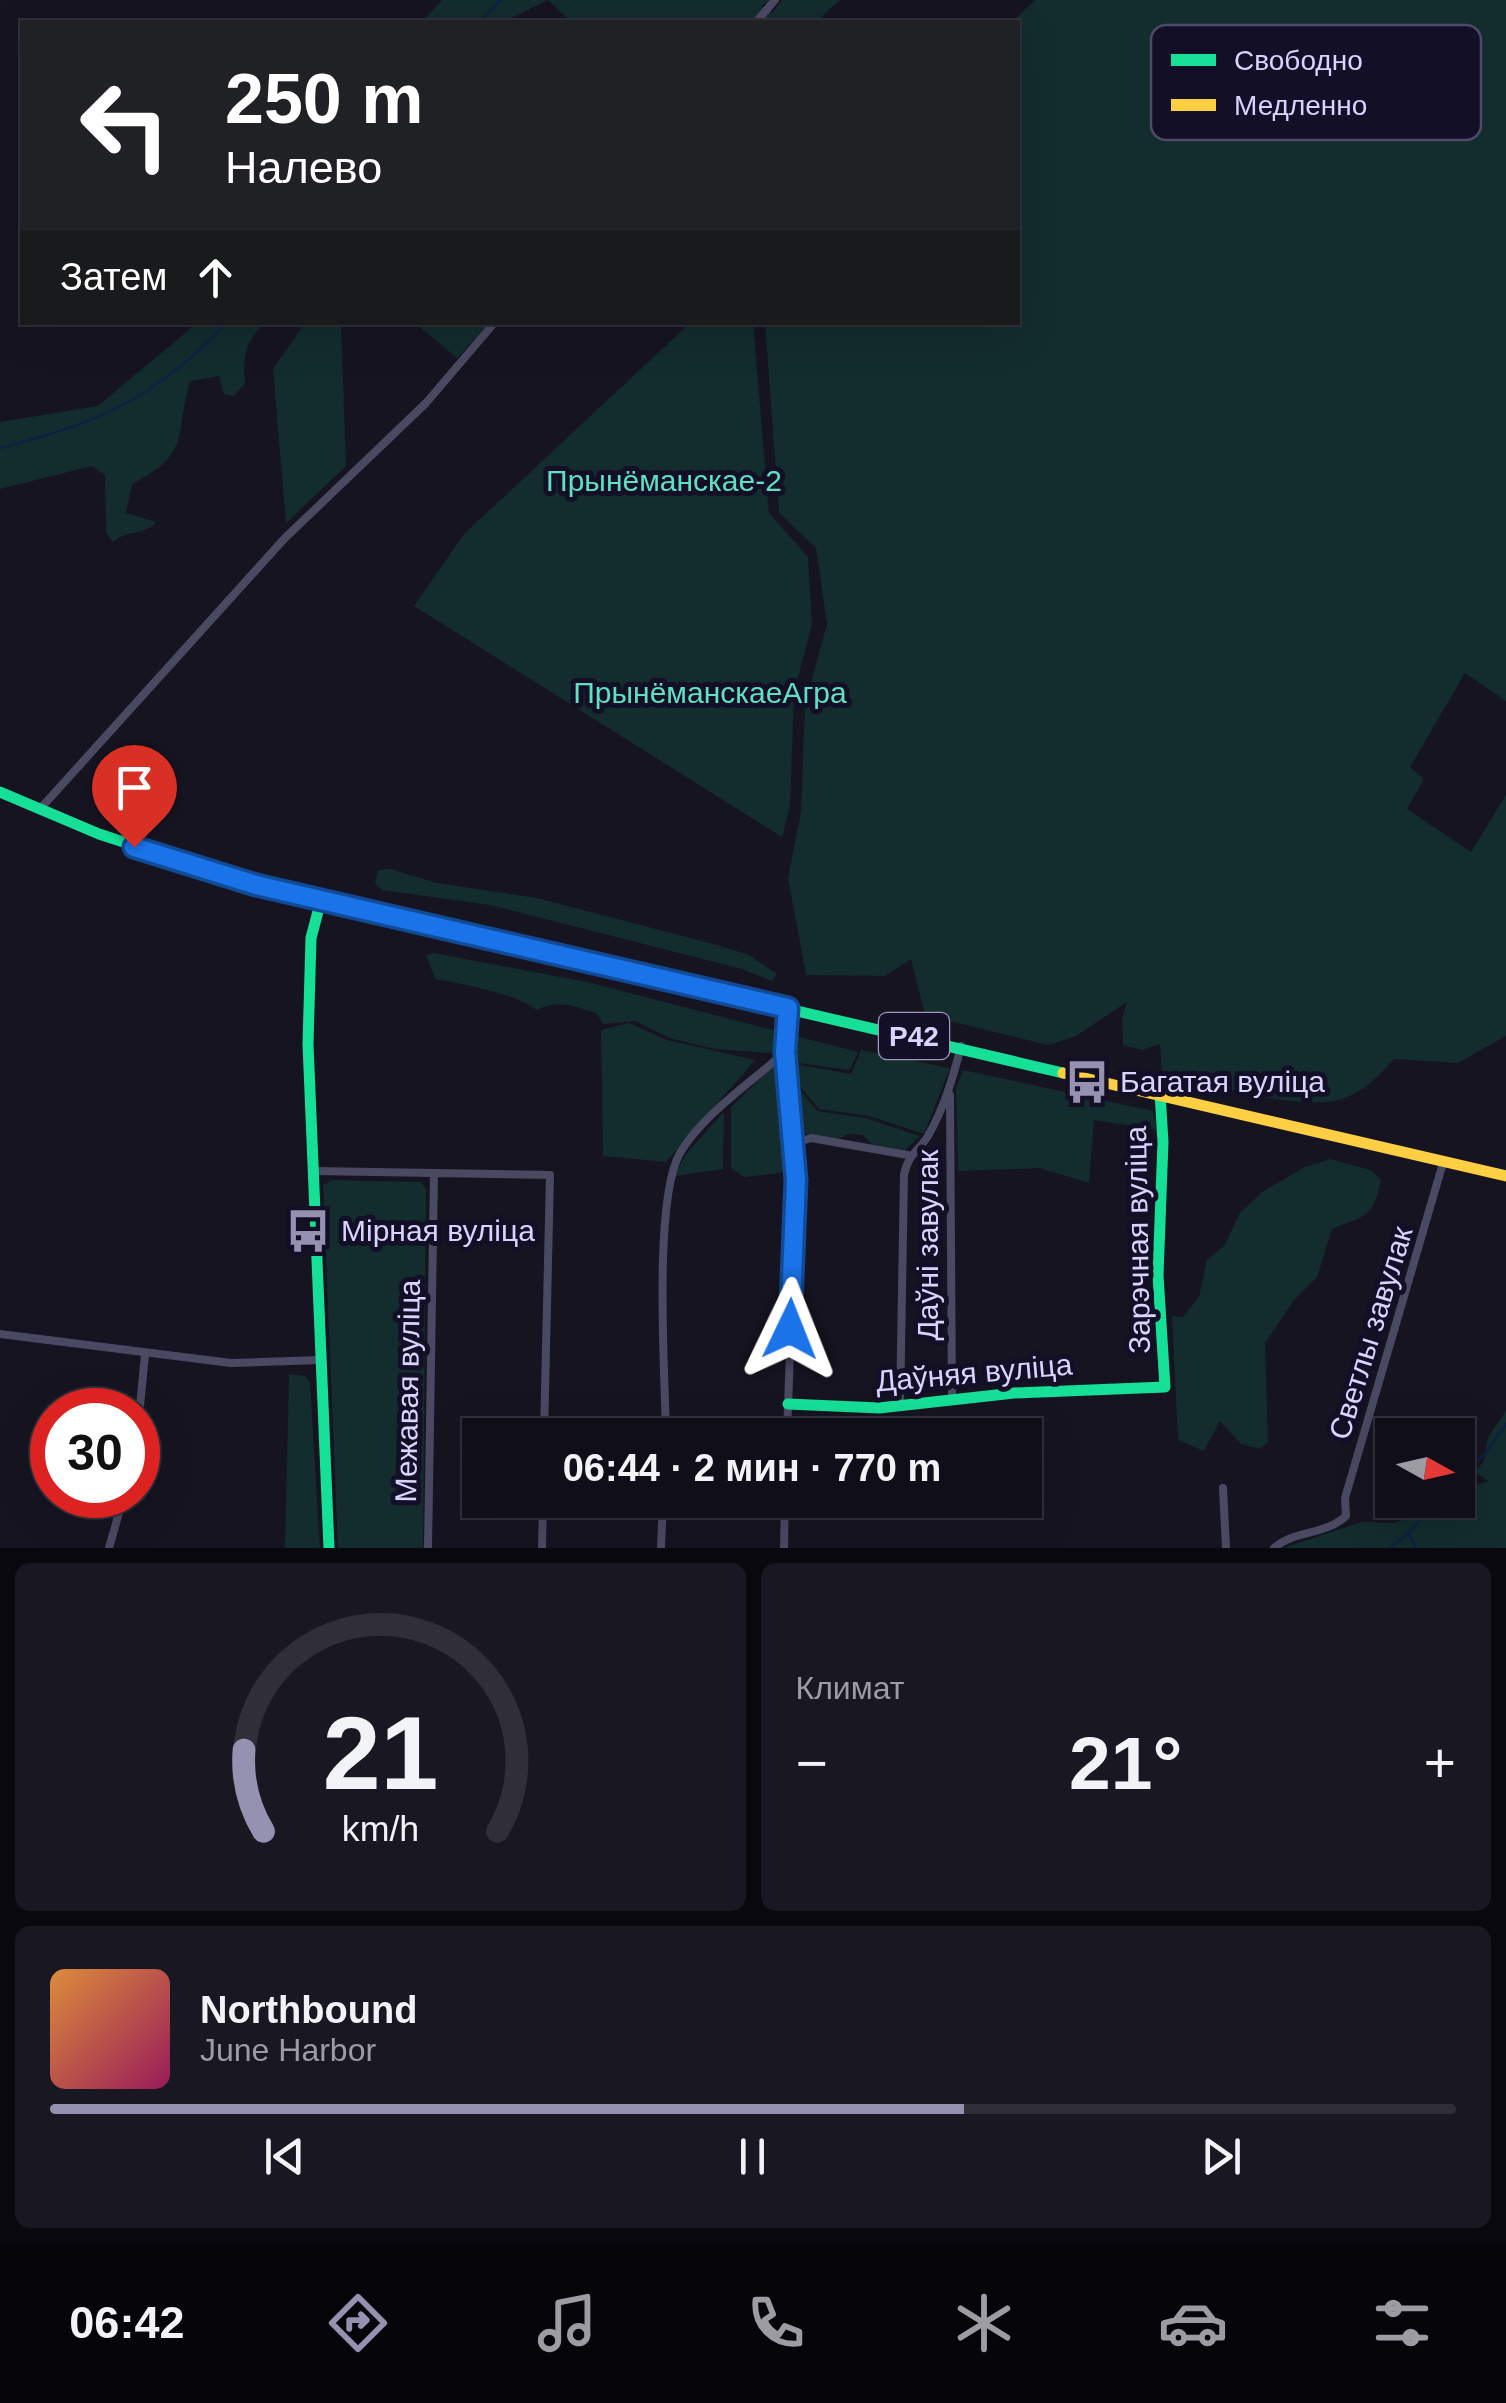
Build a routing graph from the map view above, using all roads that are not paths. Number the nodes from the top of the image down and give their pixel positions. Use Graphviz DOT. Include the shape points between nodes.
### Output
graph roads {
  1 [pos="776,0"];
  2 [pos="758,20"];
  3 [pos="492,325"];
  4 [pos="0,792"];
  5 [pos="40,809"];
  6 [pos="320,900"];
  7 [pos="788,1008"];
  8 [pos="961,1046"];
  9 [pos="785,1052"];
  10 [pos="950,1089"];
  11 [pos="1160,1093"];
  12 [pos="794,1143"];
  13 [pos="908,1155"];
  14 [pos="312,1171"];
  15 [pos="1441,1173"];
  16 [pos="434,1174"];
  17 [pos="1506,1176"];
  18 [pos="0,1334"];
  19 [pos="146,1356"];
  20 [pos="320,1360"];
  21 [pos="1165,1387"];
  22 [pos="142,1388"];
  23 [pos="952,1400"];
  24 [pos="788,1404"];
  25 [pos="900,1406"];
  26 [pos="544,1418"];
  27 [pos="666,1418"];
  28 [pos="788,1418"];
  29 [pos="1223,1488"];
  30 [pos="118,1518"];
  31 [pos="543,1518"];
  32 [pos="662,1518"];
  33 [pos="785,1518"];
  34 [pos="110,1548"];
  35 [pos="329,1548"];
  36 [pos="428,1548"];
  37 [pos="542,1548"];
  38 [pos="661,1548"];
  39 [pos="784,1548"];
  40 [pos="1226,1548"];
  41 [pos="1274,1548"];
  1 -- 2 [label="street"];
  3 -- 5 [label="street" via="426,403 284,539"];
  4 -- 5 [label="main road, Р42"];
  5 -- 6 [label="main road, Р42" via="214,874"];
  6 -- 7 [label="main road, Р42"];
  6 -- 14 [label="main road" via="308,980"];
  7 -- 8 [label="main road, Р42"];
  7 -- 9 [label="street"];
  8 -- 10 [label="street"];
  8 -- 11 [label="main road, Р42"];
  9 -- 12 [label="street"];
  9 -- 27 [label="street" via="692,1137 670,1180"];
  10 -- 13 [label="street" via="925,1140"];
  10 -- 23 [label="street, Даўні завулак"];
  11 -- 15 [label="main road, Р42"];
  11 -- 21 [label="main road, Зарэчная вуліца" via="1158,1275"];
  12 -- 13 [label="street" via="811,1138"];
  12 -- 24 [label="street"];
  13 -- 25 [label="street"];
  14 -- 16 [label="street"];
  14 -- 20 [label="main road"];
  15 -- 17 [label="main road, Р42"];
  15 -- 41 [label="street, Светлы завулак" via="1350,1480 1346,1516 1325,1530 1292,1534"];
  16 -- 26 [label="street" via="550,1175"];
  16 -- 36 [label="street, Межавая вуліца"];
  18 -- 19 [label="street"];
  19 -- 20 [label="street"];
  19 -- 22 [label="street"];
  20 -- 35 [label="main road"];
  21 -- 23 [label="main road, Даўняя вуліца"];
  23 -- 25 [label="main road, Даўняя вуліца"];
  24 -- 25 [label="main road, Даўняя вуліца"];
  24 -- 28 [label="street"];
  29 -- 40 [label="street"];
  30 -- 34 [label="street"];
  31 -- 37 [label="street"];
  32 -- 38 [label="street"];
  33 -- 39 [label="street"];
}
